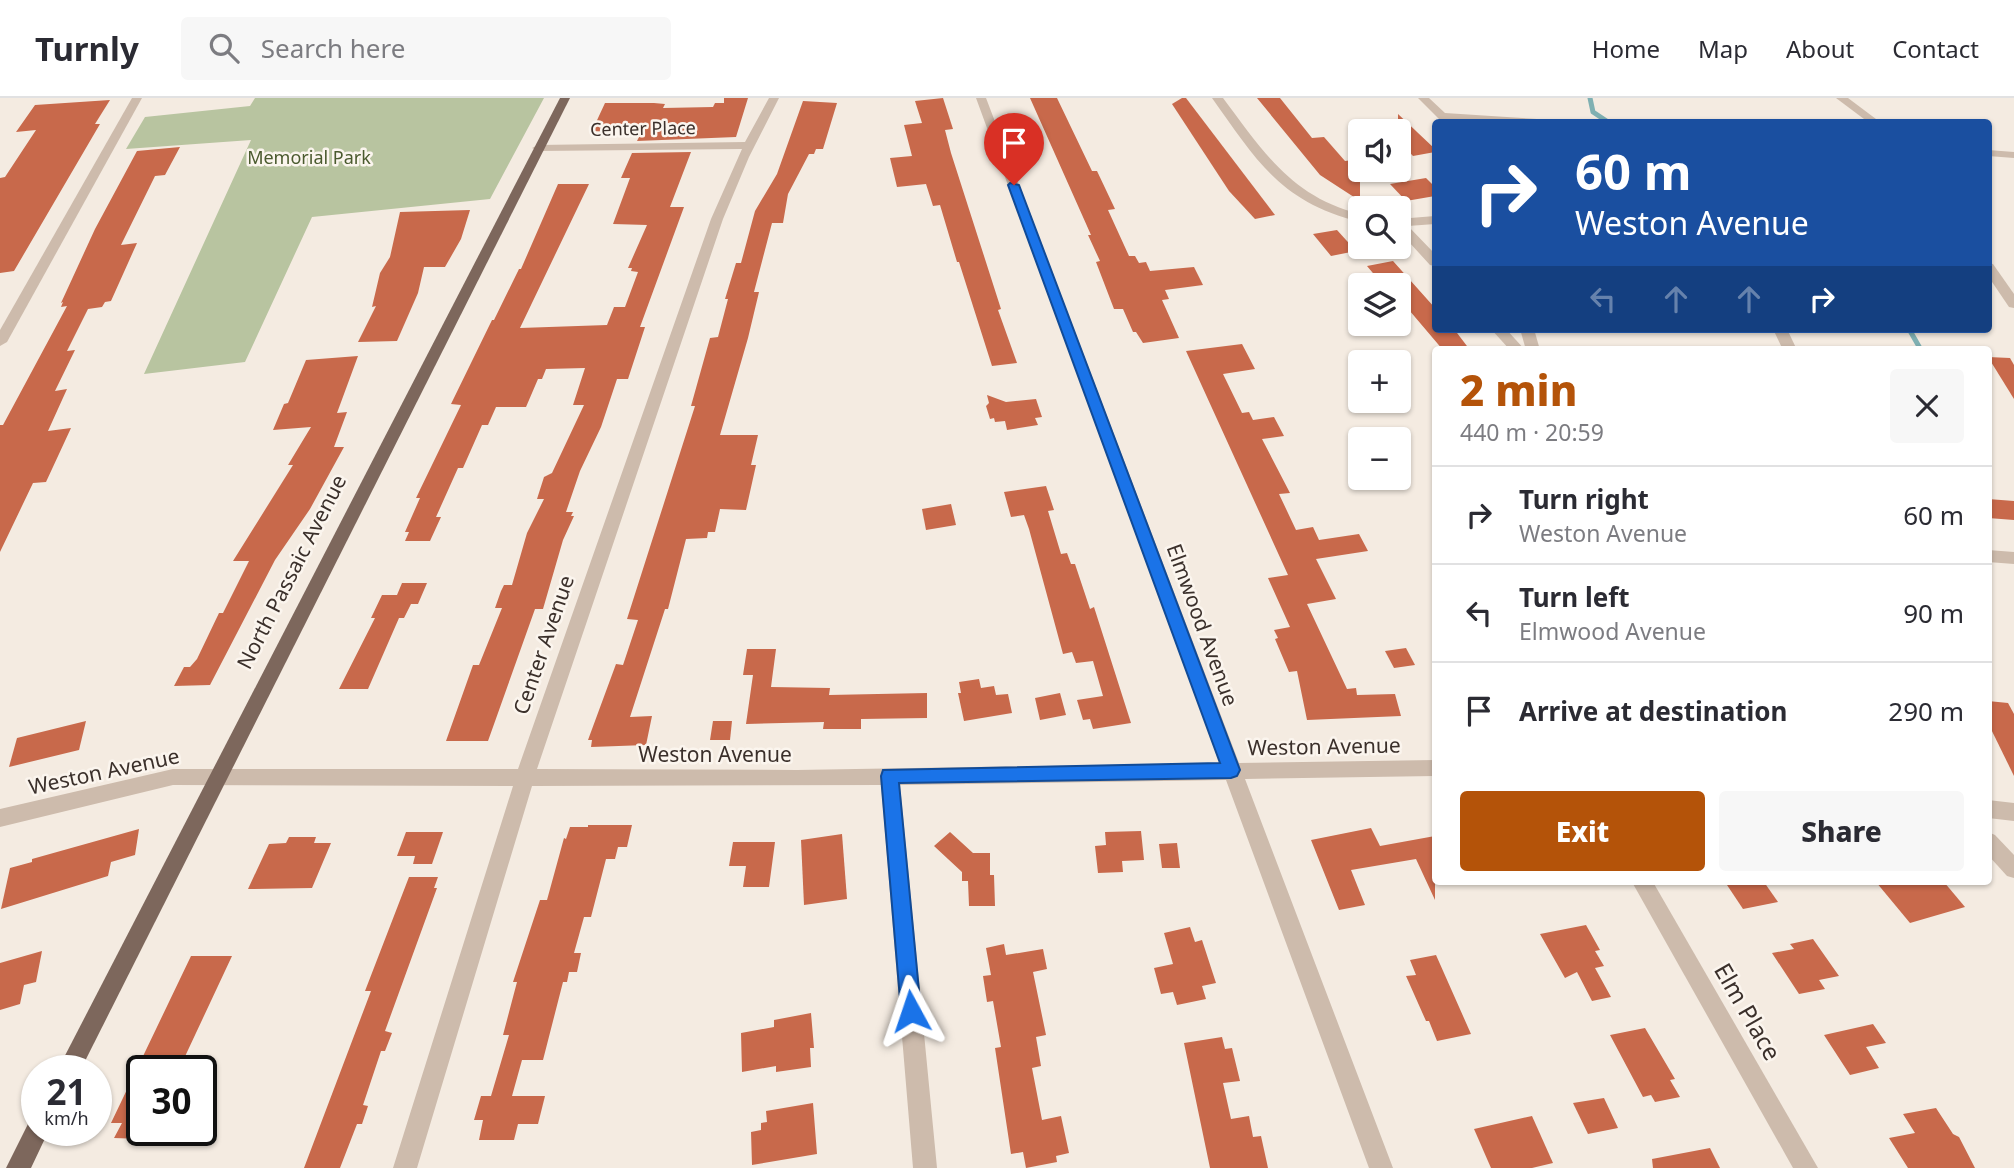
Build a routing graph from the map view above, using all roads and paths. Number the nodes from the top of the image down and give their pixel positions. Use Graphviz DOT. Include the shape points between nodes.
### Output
graph roads {
  1 [pos="137,98"];
  2 [pos="565,98"];
  3 [pos="774,98"];
  4 [pos="981,98"];
  5 [pos="1217,98"];
  6 [pos="1423,98"];
  7 [pos="1841,98"];
  8 [pos="1445,119"];
  9 [pos="1870,119"];
  10 [pos="749,145"];
  11 [pos="538,148"];
  12 [pos="1992,153"];
  13 [pos="2014,155"];
  14 [pos="1348,214"];
  15 [pos="1432,220"];
  16 [pos="1411,222"];
  17 [pos="1411,236"];
  18 [pos="1432,258"];
  19 [pos="1992,273"];
  20 [pos="2014,304"];
  21 [pos="1502,333"];
  22 [pos="0,342"];
  23 [pos="1514,346"];
  24 [pos="1992,556"];
  25 [pos="2014,558"];
  26 [pos="1432,768"];
  27 [pos="1231,770"];
  28 [pos="218,776"];
  29 [pos="890,776"];
  30 [pos="524,777"];
  31 [pos="1992,809"];
  32 [pos="2014,812"];
  33 [pos="0,818"];
  34 [pos="1992,845"];
  35 [pos="2014,869"];
  36 [pos="1644,885"];
  37 [pos="76,1055"];
  38 [pos="29,1146"];
  39 [pos="18,1168"];
  40 [pos="405,1168"];
  41 [pos="925,1168"];
  42 [pos="1381,1168"];
  43 [pos="1806,1168"];
  1 -- 22 [label="street"];
  2 -- 11 [label="main road, North Passaic Avenue"];
  3 -- 10 [label="street, Center Avenue"];
  4 -- 27 [label="street, Elmwood Avenue"];
  5 -- 14 [label="street" via="1283,183 1312,203"];
  6 -- 8 [label="street"];
  7 -- 9 [label="street"];
  10 -- 11 [label="street, Center Place"];
  10 -- 30 [label="street, Center Avenue" via="717,219"];
  11 -- 28 [label="main road, North Passaic Avenue"];
  12 -- 13 [label="street"];
  15 -- 16 [label="street"];
  17 -- 18 [label="street"];
  19 -- 20 [label="street"];
  21 -- 23 [label="street"];
  24 -- 25 [label="street"];
  26 -- 27 [label="street, Weston Avenue"];
  27 -- 29 [label="street, Weston Avenue"];
  27 -- 42 [label="street, Elmwood Avenue"];
  28 -- 30 [label="street, Weston Avenue"];
  28 -- 33 [label="street, Weston Avenue" via="173,777"];
  28 -- 37 [label="main road, North Passaic Avenue"];
  29 -- 30 [label="street, Weston Avenue"];
  29 -- 41 [label="street"];
  30 -- 40 [label="street, Center Avenue"];
  31 -- 32 [label="street"];
  34 -- 35 [label="street"];
  36 -- 43 [label="street, Elm Place"];
  38 -- 39 [label="main road"];
}
